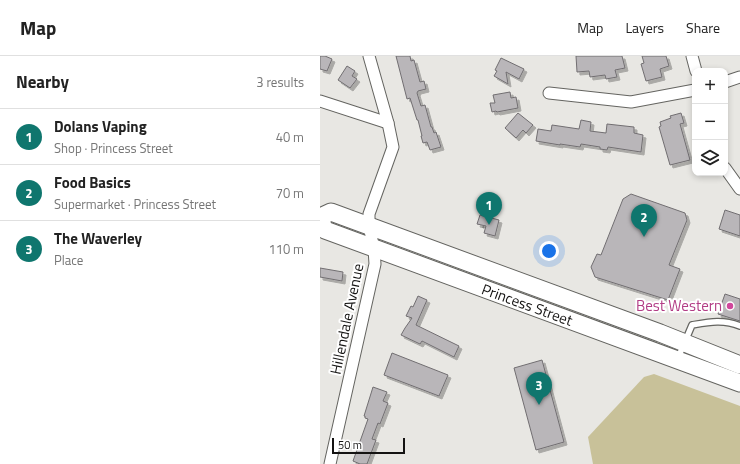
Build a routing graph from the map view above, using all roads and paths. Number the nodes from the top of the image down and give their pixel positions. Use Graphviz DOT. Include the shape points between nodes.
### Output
graph roads {
  1 [pos="369,56"];
  2 [pos="692,56"];
  3 [pos="695,68"];
  4 [pos="740,77"];
  5 [pos="728,81"];
  6 [pos="692,91"];
  7 [pos="549,93"];
  8 [pos="320,100"];
  9 [pos="388,123"];
  10 [pos="728,172"];
  11 [pos="740,189"];
  12 [pos="320,217"];
  13 [pos="320,220"];
  14 [pos="369,226"];
  15 [pos="374,249"];
  16 [pos="503,286"];
  17 [pos="740,326"];
  18 [pos="684,343"];
  19 [pos="677,360"];
  20 [pos="740,364"];
  21 [pos="740,383"];
  22 [pos="330,464"];
  1 -- 9 [label="street"];
  2 -- 3 [label="street"];
  4 -- 5 [label="street"];
  6 -- 7 [label="street" via="631,102"];
  8 -- 9 [label="street"];
  9 -- 14 [label="street" via="393,147 369,214"];
  10 -- 11 [label="street"];
  12 -- 14 [label="main road, Princess Street" via="331,212"];
  13 -- 15 [label="main road, Princess Street" via="325,230"];
  14 -- 15 [label="street, Hillendale Avenue"];
  14 -- 16 [label="main road, Princess Street"];
  15 -- 16 [label="main road, Princess Street"];
  15 -- 22 [label="street, Hillendale Avenue" via="375,264"];
  16 -- 18 [label="main road, Princess Street"];
  16 -- 19 [label="main road, Princess Street"];
  17 -- 18 [label="lane" via="713,321 692,326"];
  18 -- 19 [label="lane"];
  18 -- 20 [label="main road, Princess Street"];
  19 -- 21 [label="main road, Princess Street"];
}
